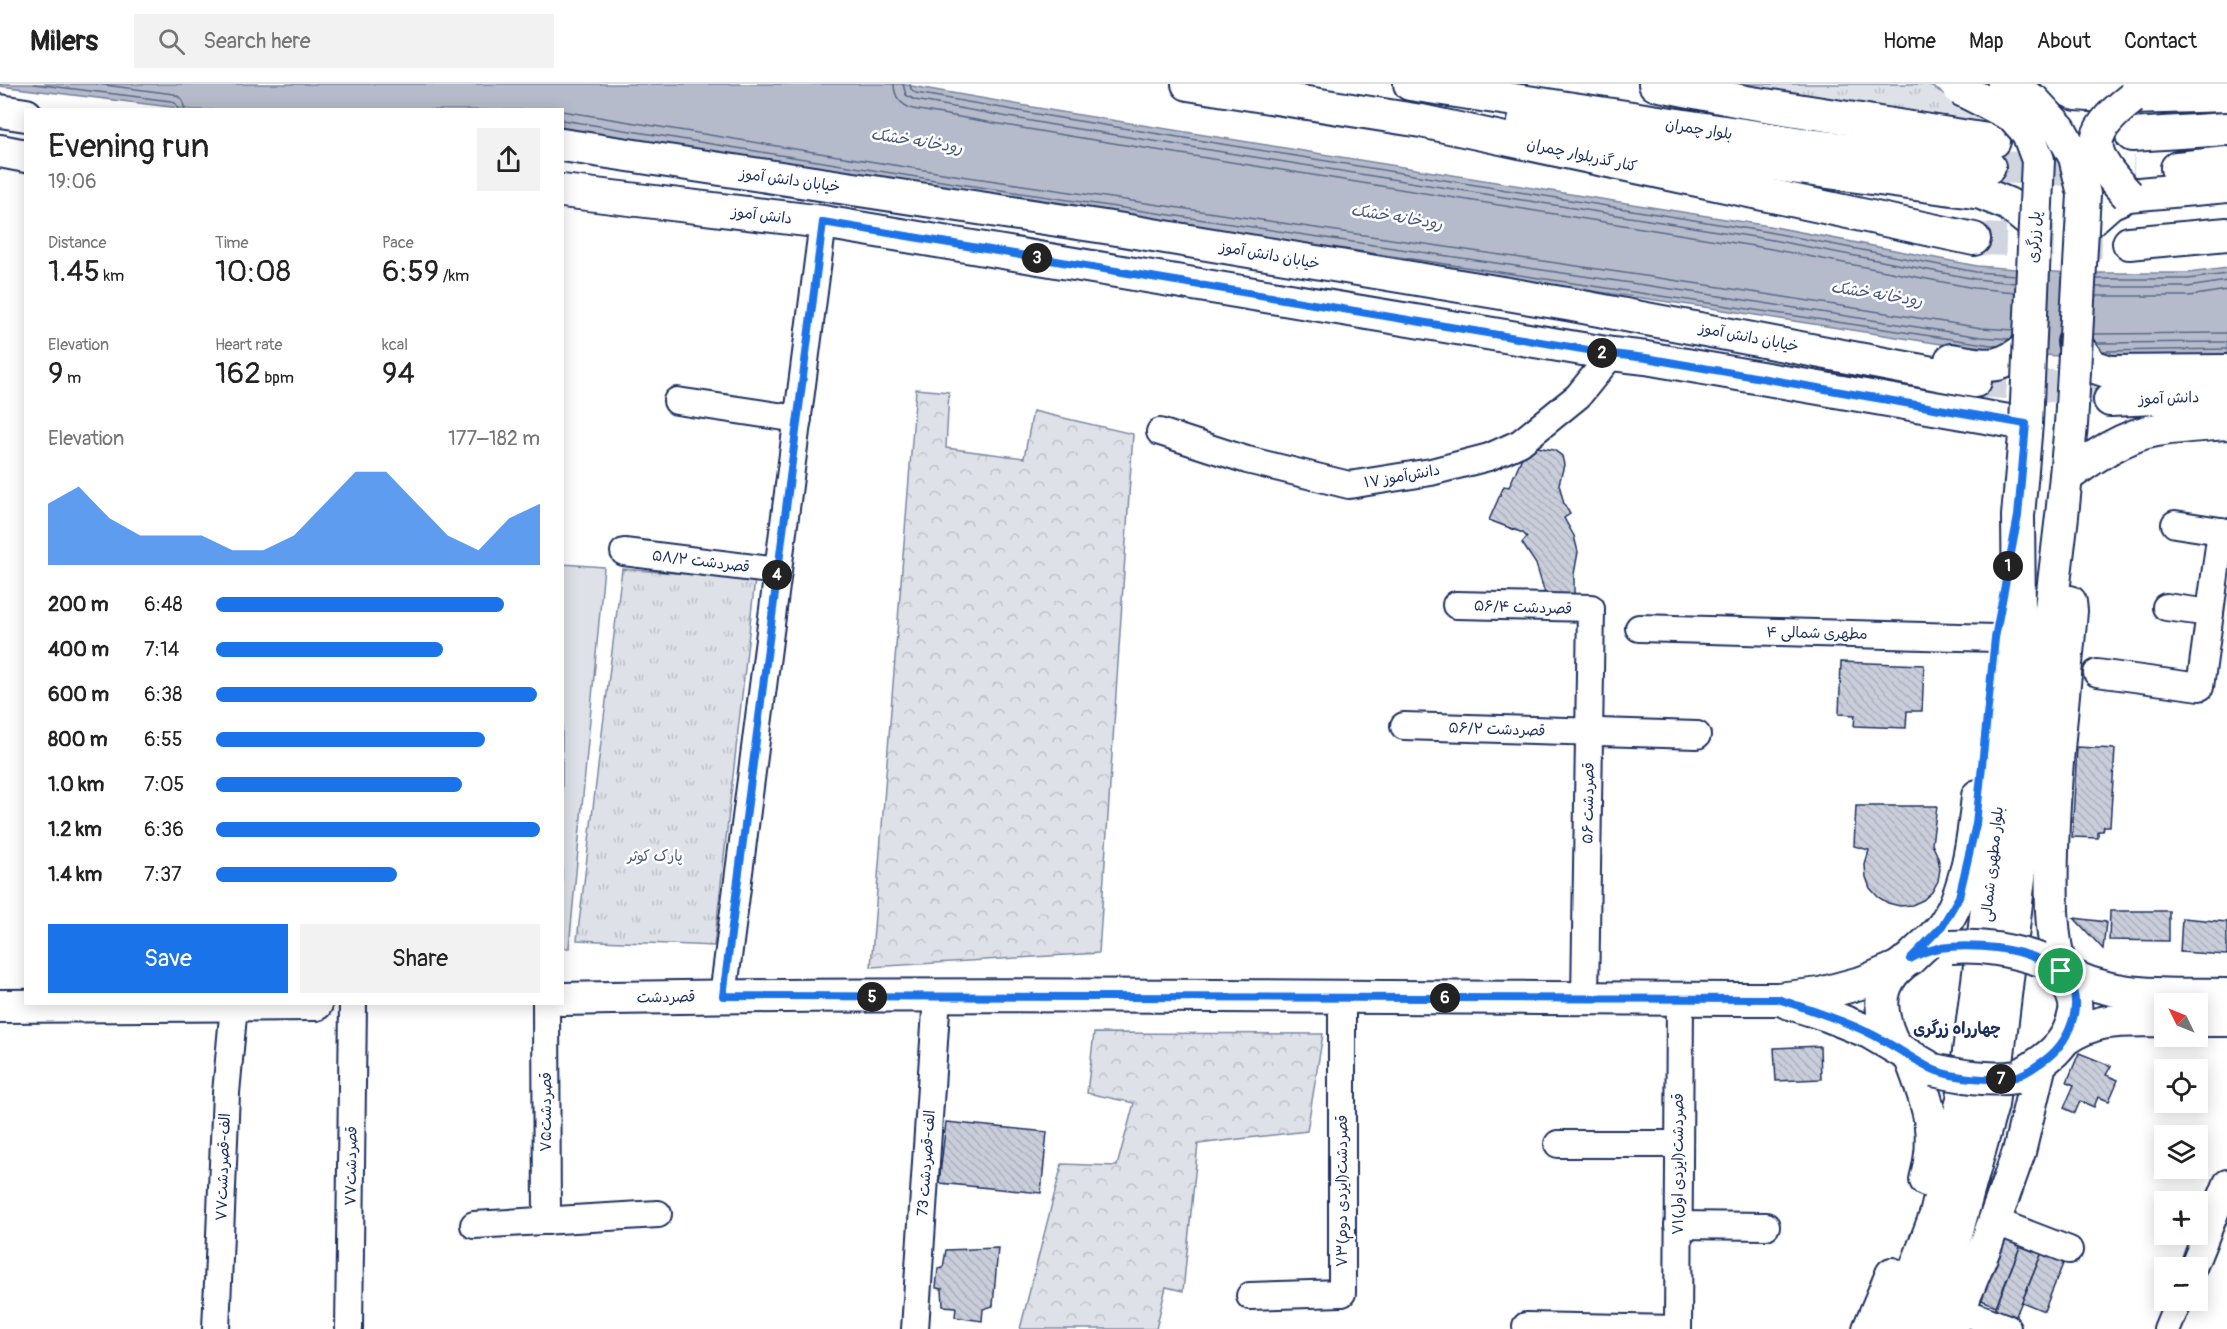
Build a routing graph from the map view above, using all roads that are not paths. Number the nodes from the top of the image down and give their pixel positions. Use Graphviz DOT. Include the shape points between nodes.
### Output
graph roads {
  1 [pos="1188,84"];
  2 [pos="1329,84"];
  3 [pos="1410,84"];
  4 [pos="1655,84"];
  5 [pos="2004,84"];
  6 [pos="2056,84"];
  7 [pos="1955,87"];
  8 [pos="2227,94"];
  9 [pos="2132,98"];
  10 [pos="0,111"];
  11 [pos="24,115"];
  12 [pos="2227,129"];
  13 [pos="2132,135"];
  14 [pos="564,145"];
  15 [pos="0,151"];
  16 [pos="24,156"];
  17 [pos="564,159"];
  18 [pos="2227,163"];
  19 [pos="2131,184"];
  20 [pos="2227,186"];
  21 [pos="564,191"];
  22 [pos="823,222"];
  23 [pos="2035,226"];
  24 [pos="2083,227"];
  25 [pos="2227,234"];
  26 [pos="1974,239"];
  27 [pos="2129,243"];
  28 [pos="2074,342"];
  29 [pos="2028,347"];
  30 [pos="1612,354"];
  31 [pos="2227,371"];
  32 [pos="1972,378"];
  33 [pos="2227,385"];
  34 [pos="2117,388"];
  35 [pos="2227,395"];
  36 [pos="677,401"];
  37 [pos="798,419"];
  38 [pos="2227,423"];
  39 [pos="2026,424"];
  40 [pos="1160,432"];
  41 [pos="2066,477"];
  42 [pos="2018,516"];
  43 [pos="2062,516"];
  44 [pos="2175,524"];
  45 [pos="2224,531"];
  46 [pos="624,552"];
  47 [pos="778,571"];
  48 [pos="1456,605"];
  49 [pos="2166,606"];
  50 [pos="1591,608"];
  51 [pos="2210,613"];
  52 [pos="1639,628"];
  53 [pos="1995,638"];
  54 [pos="2097,673"];
  55 [pos="1404,726"];
  56 [pos="1589,732"];
  57 [pos="1697,735"];
  58 [pos="1904,963"];
  59 [pos="2051,965"];
  60 [pos="2227,995"];
  61 [pos="723,996"];
  62 [pos="937,996"];
  63 [pos="1342,998"];
  64 [pos="1585,998"];
  65 [pos="564,999"];
  66 [pos="1680,999"];
  67 [pos="1778,999"];
  68 [pos="79,1005"];
  69 [pos="214,1005"];
  70 [pos="353,1005"];
  71 [pos="546,1005"];
  72 [pos="0,1006"];
  73 [pos="2154,1020"];
  74 [pos="2208,1020"];
  75 [pos="2227,1020"];
  76 [pos="2065,1039"];
  77 [pos="1913,1057"];
  78 [pos="2028,1070"];
  79 [pos="1558,1144"];
  80 [pos="1678,1144"];
  81 [pos="2227,1183"];
  82 [pos="658,1214"];
  83 [pos="547,1221"];
  84 [pos="1994,1221"];
  85 [pos="474,1225"];
  86 [pos="1678,1225"];
  87 [pos="1766,1226"];
  88 [pos="2069,1250"];
  89 [pos="2197,1257"];
  90 [pos="1250,1296"];
  91 [pos="2175,1311"];
  92 [pos="1955,1320"];
  93 [pos="1526,1326"];
  94 [pos="2007,1328"];
  95 [pos="216,1329"];
  96 [pos="349,1329"];
  97 [pos="915,1329"];
  98 [pos="1678,1329"];
  99 [pos="1869,1329"];
  100 [pos="1893,1329"];
  101 [pos="1925,1329"];
  102 [pos="2168,1329"];
  1 -- 26 [label="main road, کنار گذربلوار چمران" via="1421,121"];
  2 -- 23 [label="main road" via="1713,156 1981,193 2008,204"];
  3 -- 4 [label="main road, بلوار چمران" via="1815,146 1991,154"];
  5 -- 24 [label="main road, bridge" via="2034,101 2060,129 2075,157 2084,194"];
  6 -- 9 [label="main road" via="2076,94"];
  7 -- 23 [label="main road, پل زرگری, bridge" via="2013,116 2028,133 2038,160"];
  8 -- 9 [label="main road"];
  9 -- 19 [label="main road, bridge" via="2110,115 2096,141 2097,156 2106,172"];
  10 -- 11 [label="main road"];
  12 -- 13 [label="main road"];
  14 -- 32 [label="main road, خیابان دانش آموز" via="1111,228 1767,340 1810,338"];
  15 -- 16 [label="main road"];
  17 -- 32 [label="main road, خیابان دانش آموز"];
  18 -- 19 [label="main road"];
  19 -- 20 [label="main road"];
  19 -- 24 [label="main road"];
  21 -- 22 [label="main road, دانش آموز"];
  22 -- 30 [label="main road, دانش آموز"];
  22 -- 37 [label="street"];
  23 -- 29 [label="main road, پل زرگری, bridge"];
  24 -- 28 [label="main road, bridge"];
  25 -- 27 [label="main road"];
  28 -- 34 [label="main road" via="2092,366 2110,372"];
  28 -- 41 [label="main road, بلوار مطهرى شمالى, bridge"];
  29 -- 32 [label="main road" via="2011,360"];
  29 -- 39 [label="main road, پل زرگری, bridge"];
  30 -- 39 [label="main road, دانش آموز"];
  30 -- 40 [label="street, دانش‌آموز ۱۷" via="1578,396 1520,443 1489,457 1431,472 1349,485 1246,460"];
  31 -- 34 [label="main road"];
  33 -- 34 [label="main road, دانش آموز"];
  34 -- 35 [label="main road, دانش آموز"];
  36 -- 37 [label="street"];
  37 -- 47 [label="street"];
  38 -- 41 [label="main road" via="2155,430 2097,455"];
  39 -- 42 [label="main road, بلوار مطهرى شمالى"];
  41 -- 43 [label="main road, بلوار مطهرى شمالى"];
  42 -- 53 [label="main road"];
  42 -- 100 [label="main road, بلوار مطهرى شمالى" via="2019,612 1963,1099 1936,1215"];
  43 -- 59 [label="main road" via="2071,611 2052,834"];
  43 -- 101 [label="main road, بلوار مطهرى شمالى" via="1992,1105"];
  44 -- 45 [label="street"];
  45 -- 51 [label="street"];
  46 -- 47 [label="street, ۵۸/۲ قصردشت"];
  47 -- 61 [label="street"];
  48 -- 50 [label="street, ۵۶/۴ قصردشت"];
  49 -- 51 [label="street"];
  50 -- 56 [label="street, ۵۶ قصردشت"];
  51 -- 54 [label="street" via="2200,687"];
  52 -- 53 [label="street, ۴ مطهری شمالی"];
  53 -- 58 [label="main road" via="1976,824 1959,897 1942,926"];
  55 -- 56 [label="street, ۵۶/۲ قصردشت"];
  56 -- 57 [label="street, ۵۶/۲ قصردشت"];
  56 -- 64 [label="street, ۵۶ قصردشت"];
  58 -- 59 [label="main road, bridge" via="1922,953 1976,946 2013,951"];
  58 -- 67 [label="main road" via="1864,982 1820,994"];
  58 -- 77 [label="main road" via="1886,984 1882,1007 1887,1031"];
  59 -- 60 [label="main road" via="2107,989 2146,994"];
  59 -- 76 [label="main road" via="2072,990 2076,1009"];
  61 -- 62 [label="main road, قصردشت"];
  61 -- 65 [label="main road, قصردشت"];
  62 -- 63 [label="main road, قصردشت"];
  62 -- 97 [label="street, 73 الف-قصردشت"];
  63 -- 64 [label="main road, قصردشت"];
  63 -- 90 [label="street, ۷۳قصردشت(ایزدی دوم)" via="1342,1293"];
  64 -- 66 [label="main road, قصردشت"];
  66 -- 67 [label="main road, قصردشت"];
  66 -- 80 [label="street, ۷۱قصردشت(ایزدی اول)"];
  67 -- 77 [label="main road" via="1869,1032"];
  68 -- 69 [label="main road"];
  68 -- 72 [label="main road"];
  69 -- 95 [label="street, ۷۷الف-قصردشت" via="226,1093"];
  70 -- 96 [label="street, قصردشت۷۷"];
  71 -- 83 [label="street, قصردشت۷۵"];
  73 -- 76 [label="main road" via="2096,1023"];
  74 -- 75 [label="main road"];
  76 -- 78 [label="main road" via="2057,1051"];
  77 -- 78 [label="main road, bridge" via="1960,1076 1999,1079"];
  77 -- 99 [label="main road" via="1933,1126 1929,1168 1913,1225"];
  78 -- 84 [label="main road" via="2019,1152"];
  79 -- 80 [label="street"];
  80 -- 86 [label="street, ۷۱قصردشت(ایزدی اول)"];
  81 -- 89 [label="street"];
  82 -- 83 [label="street"];
  83 -- 85 [label="street"];
  84 -- 88 [label="street"];
  84 -- 92 [label="main road"];
  86 -- 87 [label="street"];
  86 -- 98 [label="street, ۷۱قصردشت(ایزدی اول)"];
  91 -- 102 [label="street"];
  92 -- 94 [label="street"];
  93 -- 98 [label="street"];
}
